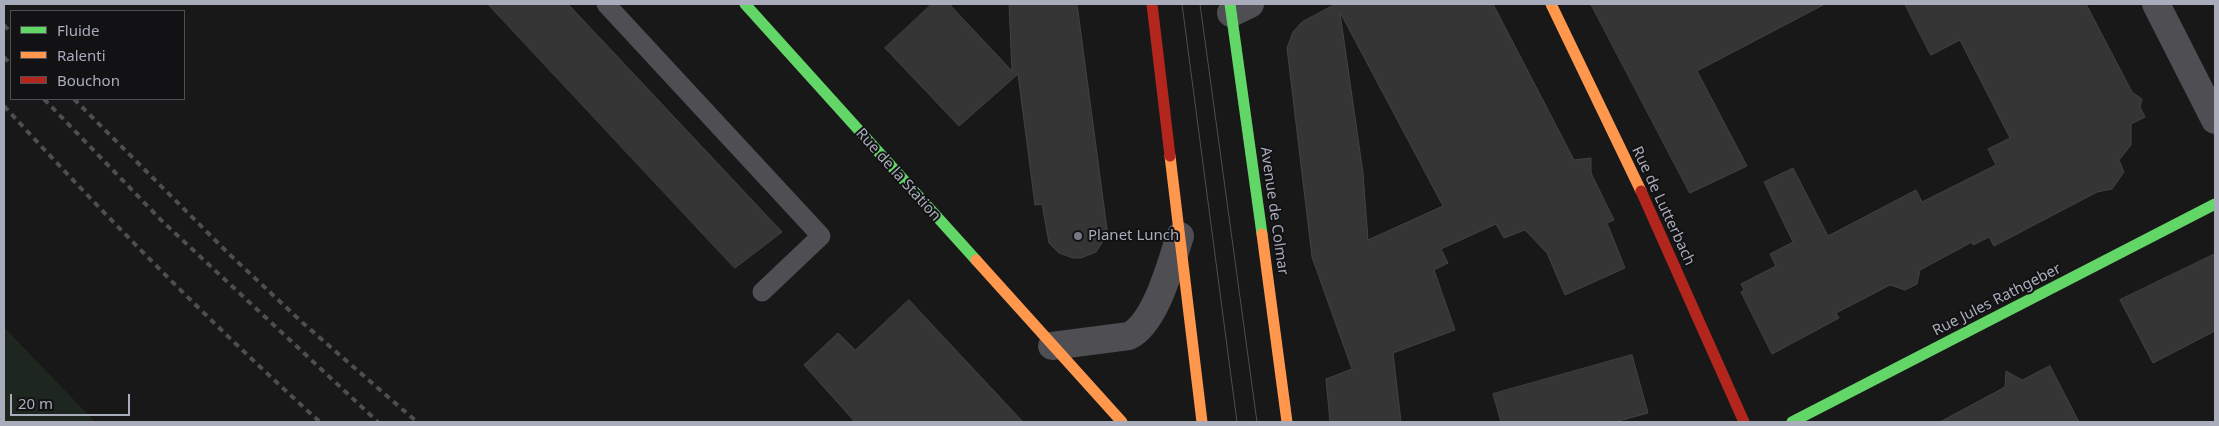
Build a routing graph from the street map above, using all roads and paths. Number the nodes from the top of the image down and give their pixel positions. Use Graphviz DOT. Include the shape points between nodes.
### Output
graph roads {
  1 [pos="606,4"];
  2 [pos="745,4"];
  3 [pos="1152,4"];
  4 [pos="1551,4"];
  5 [pos="2156,4"];
  6 [pos="1237,7"];
  7 [pos="2215,120"];
  8 [pos="2215,204"];
  9 [pos="1180,236"];
  10 [pos="762,292"];
  11 [pos="1052,346"];
  12 [pos="1286,409"];
  13 [pos="1122,422"];
  14 [pos="1202,422"];
  15 [pos="1279,422"];
  16 [pos="1287,422"];
  17 [pos="1744,422"];
  18 [pos="1792,422"];
  1 -- 10 [label="lane" via="821,236"];
  2 -- 11 [label="street, Rue de la Station"];
  3 -- 9 [label="street"];
  4 -- 17 [label="street, Rue de Lutterbach" via="1659,229"];
  5 -- 7 [label="street"];
  6 -- 12 [label="street, Avenue de Colmar"];
  8 -- 18 [label="street, Rue Jules Rathgeber"];
  9 -- 11 [label="street" via="1162,292 1137,332 1129,336"];
  9 -- 14 [label="street"];
  11 -- 13 [label="street, Rue de la Station"];
  12 -- 15 [label="street"];
  12 -- 16 [label="street, Avenue de Colmar"];
}
